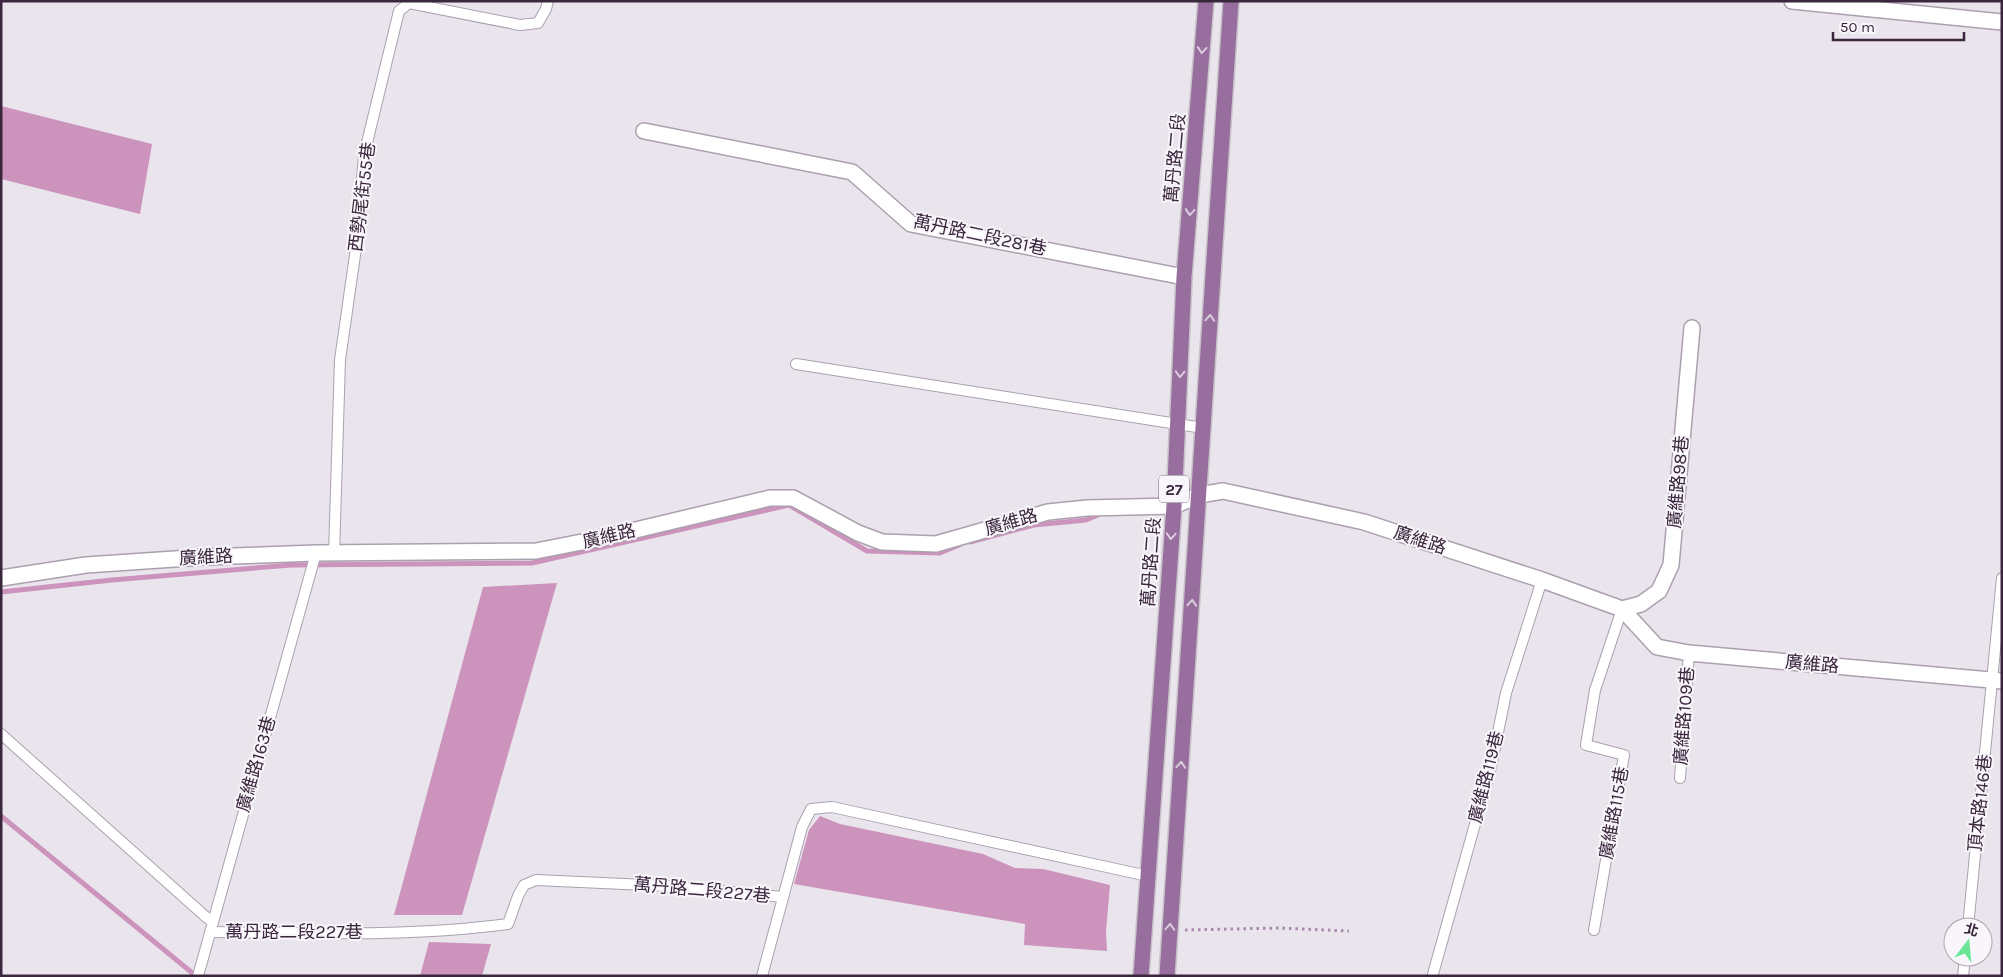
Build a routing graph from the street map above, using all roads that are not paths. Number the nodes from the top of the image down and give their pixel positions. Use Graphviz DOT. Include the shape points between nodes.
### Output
graph roads {
  1 [pos="548,1"];
  2 [pos="1206,1"];
  3 [pos="1232,1"];
  4 [pos="1792,1"];
  5 [pos="2002,22"];
  6 [pos="644,131"];
  7 [pos="1184,277"];
  8 [pos="1692,328"];
  9 [pos="796,364"];
  10 [pos="1177,424"];
  11 [pos="1202,428"];
  12 [pos="1199,495"];
  13 [pos="1174,506"];
  14 [pos="316,553"];
  15 [pos="334,554"];
  16 [pos="1,578"];
  17 [pos="2002,578"];
  18 [pos="1542,580"];
  19 [pos="1622,609"];
  20 [pos="1689,654"];
  21 [pos="1997,680"];
  22 [pos="1,734"];
  23 [pos="1680,778"];
  24 [pos="1148,876"];
  25 [pos="783,897"];
  26 [pos="1969,917"];
  27 [pos="212,920"];
  28 [pos="1594,930"];
  29 [pos="210,932"];
  30 [pos="1433,974"];
  31 [pos="198,976"];
  32 [pos="762,976"];
  33 [pos="1142,976"];
  34 [pos="1167,976"];
  1 -- 15 [label="lane, 西勢尾街55巷" via="538,23 520,25 409,3 399,11 364,155 356,248 340,360"];
  2 -- 7 [label="main road, 萬丹路二段 / 27, one-way"];
  11 -- 3 [label="main road, 27, one-way"];
  4 -- 5 [label="street"];
  6 -- 7 [label="street, 萬丹路二段281巷" via="852,172 911,224"];
  7 -- 10 [label="main road, 萬丹路二段 / 27, one-way"];
  8 -- 19 [label="street, 廣維路98巷" via="1670,565 1659,591 1641,604"];
  9 -- 10 [label="lane"];
  10 -- 11 [label="lane"];
  10 -- 13 [label="main road, 萬丹路二段 / 27"];
  11 -- 12 [label="main road, 27"];
  12 -- 13 [label="street, 廣維路"];
  12 -- 18 [label="street, 廣維路" via="1223,491 1364,522"];
  34 -- 12 [label="main road, 27, one-way"];
  13 -- 15 [label="street, 廣維路" via="1048,512 936,544 910,544 882,542 858,533 793,498 770,498 536,551"];
  13 -- 24 [label="main road, 萬丹路二段 / 27, one-way"];
  14 -- 15 [label="street, 廣維路"];
  14 -- 16 [label="street, 廣維路" via="86,564"];
  14 -- 27 [label="lane, 廣維路163巷"];
  17 -- 21 [label="lane, 頂本路146巷"];
  18 -- 19 [label="street, 廣維路"];
  18 -- 30 [label="lane, 廣維路119巷" via="1506,693 1491,767"];
  19 -- 20 [label="street, 廣維路" via="1657,646"];
  19 -- 28 [label="lane, 廣維路115巷" via="1595,690 1586,745 1624,755"];
  20 -- 21 [label="street, 廣維路"];
  20 -- 23 [label="lane, 廣維路109巷"];
  21 -- 26 [label="lane, 頂本路146巷"];
  22 -- 27 [label="lane" via="198,911"];
  24 -- 25 [label="lane, 萬丹路二段227巷" via="832,807 811,809 802,827"];
  24 -- 33 [label="main road, 萬丹路二段 / 27"];
  25 -- 29 [label="lane, 萬丹路二段227巷" via="668,886 536,880 524,885 508,924 470,929 351,933"];
  25 -- 32 [label="lane"];
  27 -- 29 [label="lane, 廣維路163巷"];
  29 -- 31 [label="lane, 廣維路163巷"];
}
